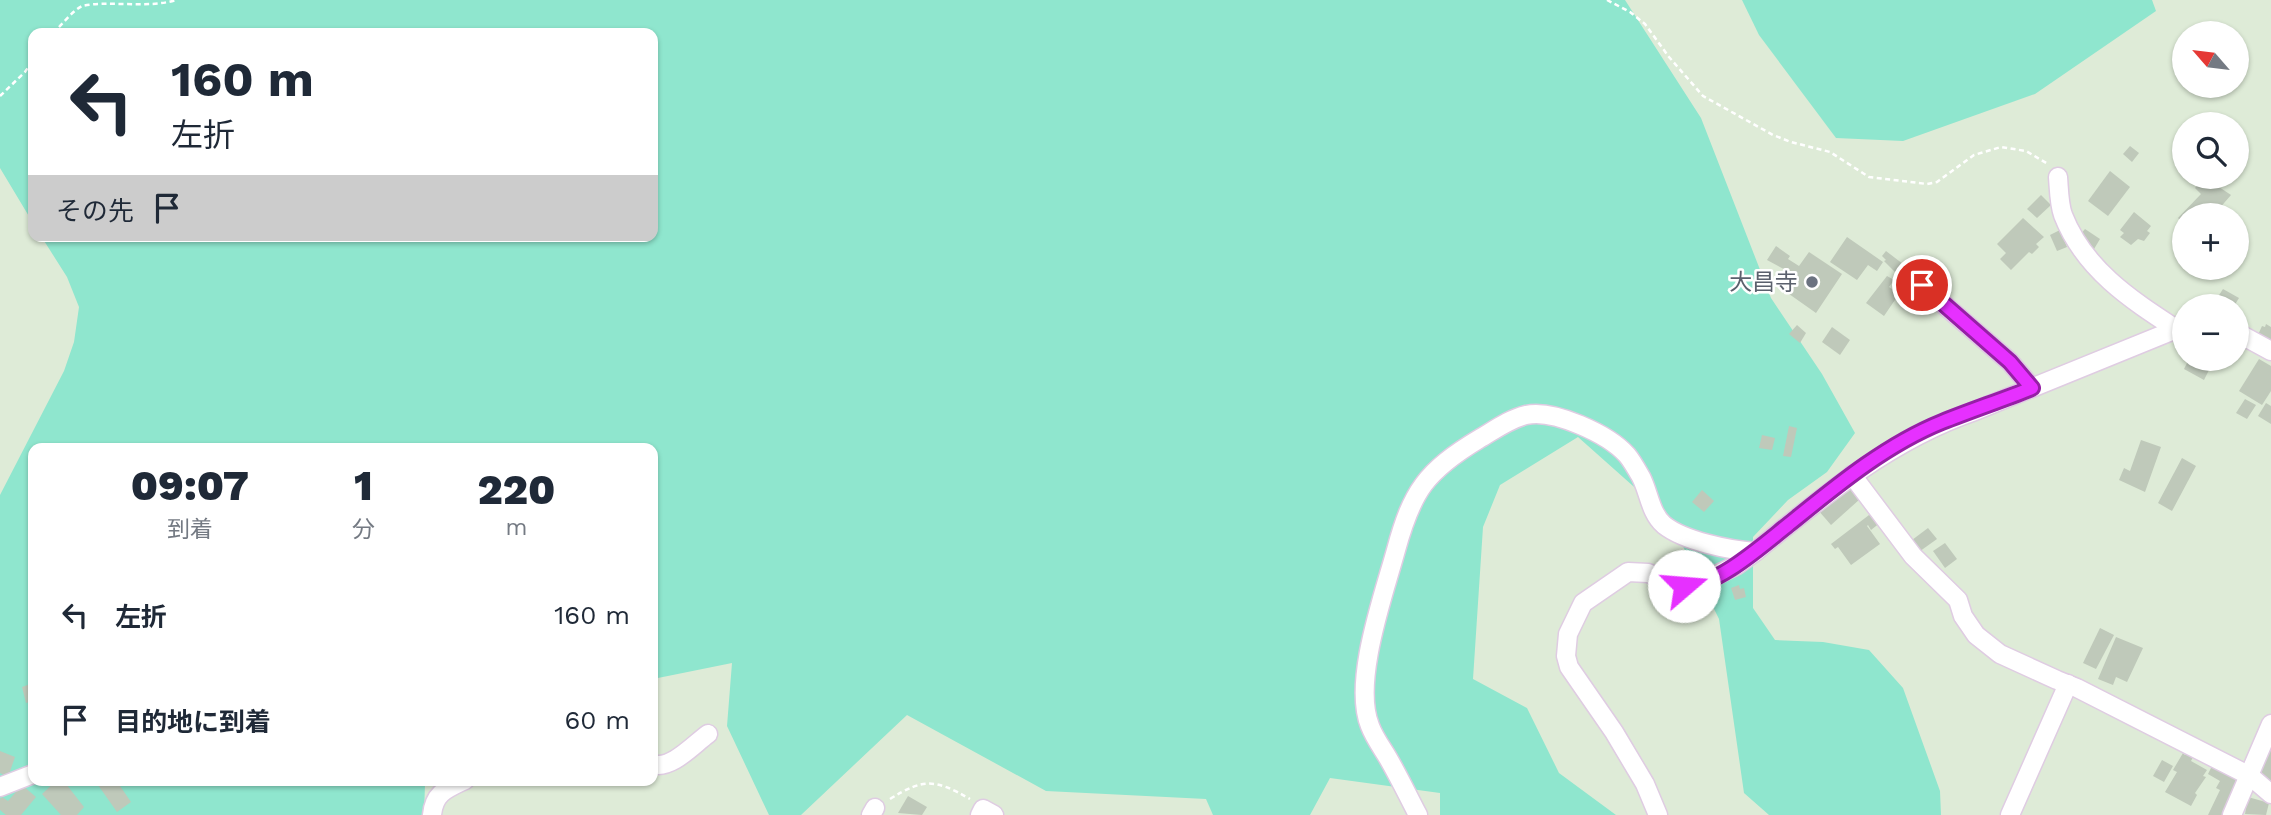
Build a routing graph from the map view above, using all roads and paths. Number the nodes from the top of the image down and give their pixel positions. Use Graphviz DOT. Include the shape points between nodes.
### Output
graph roads {
  1 [pos="176,0"];
  2 [pos="1607,0"];
  3 [pos="58,28"];
  4 [pos="28,68"];
  5 [pos="0,96"];
  6 [pos="2058,177"];
  7 [pos="1911,276"];
  8 [pos="2172,322"];
  9 [pos="2172,330"];
  10 [pos="2249,339"];
  11 [pos="2271,351"];
  12 [pos="2032,388"];
  13 [pos="1852,475"];
  14 [pos="1755,552"];
  15 [pos="2067,684"];
  16 [pos="2271,724"];
  17 [pos="708,734"];
  18 [pos="658,766"];
  19 [pos="28,776"];
  20 [pos="2250,776"];
  21 [pos="452,786"];
  22 [pos="0,787"];
  23 [pos="2271,793"];
  24 [pos="873,812"];
  25 [pos="986,813"];
  26 [pos="432,815"];
  27 [pos="1418,815"];
  28 [pos="1658,815"];
  29 [pos="2010,815"];
  30 [pos="2232,815"];
  1 -- 3 [label="path" via="82,5"];
  2 -- 6 [label="path" via="1645,24 1703,96 1782,139 1830,152 1869,177 1937,182 1974,155 2001,147 2026,151 2053,167"];
  4 -- 5 [label="path"];
  6 -- 8 [label="street" via="2063,213 2102,275"];
  7 -- 12 [label="street" via="2010,362"];
  9 -- 12 [label="street"];
  10 -- 11 [label="street"];
  12 -- 13 [label="street" via="1942,422"];
  13 -- 14 [label="street"];
  13 -- 15 [label="street" via="1913,556 1958,600 1976,635 2000,653"];
  14 -- 27 [label="street" via="1719,547 1662,524 1627,455 1601,434 1573,423 1527,414 1460,451 1429,476 1404,517 1378,605 1364,690 1370,726"];
  14 -- 28 [label="street" via="1692,587 1648,573 1628,572 1588,597 1568,634 1569,667 1614,732"];
  15 -- 20 [label="street"];
  15 -- 29 [label="street"];
  16 -- 20 [label="street"];
  17 -- 18 [label="street" via="669,763"];
  19 -- 22 [label="street"];
  20 -- 23 [label="street"];
  20 -- 30 [label="street"];
  21 -- 26 [label="street" via="440,792"];
  24 -- 25 [label="path" via="906,790 931,782 979,804"];
}
